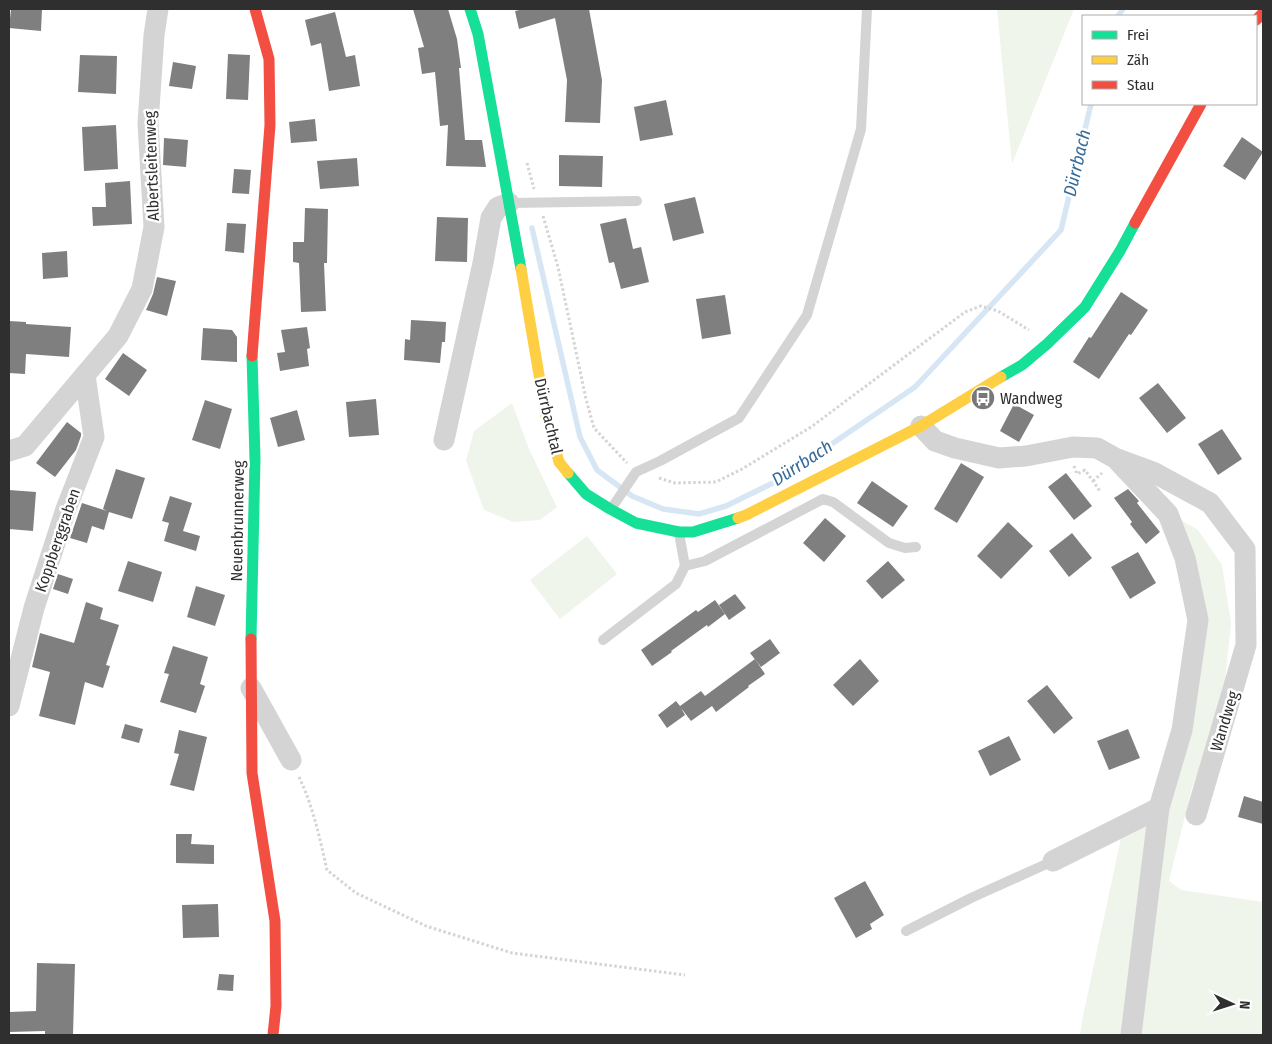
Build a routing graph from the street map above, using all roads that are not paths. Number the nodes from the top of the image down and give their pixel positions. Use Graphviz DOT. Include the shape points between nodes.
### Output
graph roads {
  1 [pos="158,9"];
  2 [pos="255,9"];
  3 [pos="470,9"];
  4 [pos="867,9"];
  5 [pos="1199,105"];
  6 [pos="637,201"];
  7 [pos="509,203"];
  8 [pos="85,375"];
  9 [pos="921,426"];
  10 [pos="444,440"];
  11 [pos="9,451"];
  12 [pos="1115,458"];
  13 [pos="610,509"];
  14 [pos="678,532"];
  15 [pos="916,547"];
  16 [pos="685,566"];
  17 [pos="603,640"];
  18 [pos="252,688"];
  19 [pos="9,706"];
  20 [pos="291,760"];
  21 [pos="1159,808"];
  22 [pos="1196,815"];
  23 [pos="1053,861"];
  24 [pos="906,931"];
  25 [pos="273,1035"];
  26 [pos="1131,1035"];
  1 -- 8 [label="street, Albertsleitenweg" via="148,123 154,227 142,289 118,336"];
  2 -- 18 [label="street, Neuenbrunnerweg" via="269,58 270,125 252,348 255,460"];
  3 -- 7 [label="street, Dürrbachtal" via="478,34"];
  4 -- 13 [label="lane" via="862,129 807,315 739,418 634,474"];
  5 -- 9 [label="street, Dürrbachtal" via="1120,251 1085,307 1022,365"];
  6 -- 7 [label="lane"];
  7 -- 10 [label="street" via="498,207 491,218"];
  7 -- 13 [label="street, Dürrbachtal" via="546,416 559,462 586,494"];
  8 -- 11 [label="street, Albertsleitenweg" via="25,446"];
  8 -- 19 [label="street, Koppberggraben" via="94,437 66,509 34,608"];
  9 -- 12 [label="street, Wandweg" via="935,441 999,458 1073,447 1097,448"];
  9 -- 14 [label="street, Dürrbachtal" via="746,515 693,532"];
  12 -- 21 [label="street, Wandweg" via="1168,514 1185,558 1198,620 1182,730"];
  12 -- 22 [label="street, Wandweg" via="1153,472 1210,502 1245,549 1246,645"];
  13 -- 14 [label="street, Dürrbachtal" via="636,523"];
  14 -- 16 [label="lane"];
  15 -- 16 [label="lane" via="905,548 890,543 833,502 823,499 705,561"];
  16 -- 17 [label="lane" via="676,584"];
  18 -- 20 [label="street"];
  18 -- 25 [label="street, Neuenbrunnerweg" via="252,773 275,921"];
  21 -- 23 [label="street"];
  21 -- 26 [label="street, Wandweg"];
  23 -- 24 [label="lane"];
}
